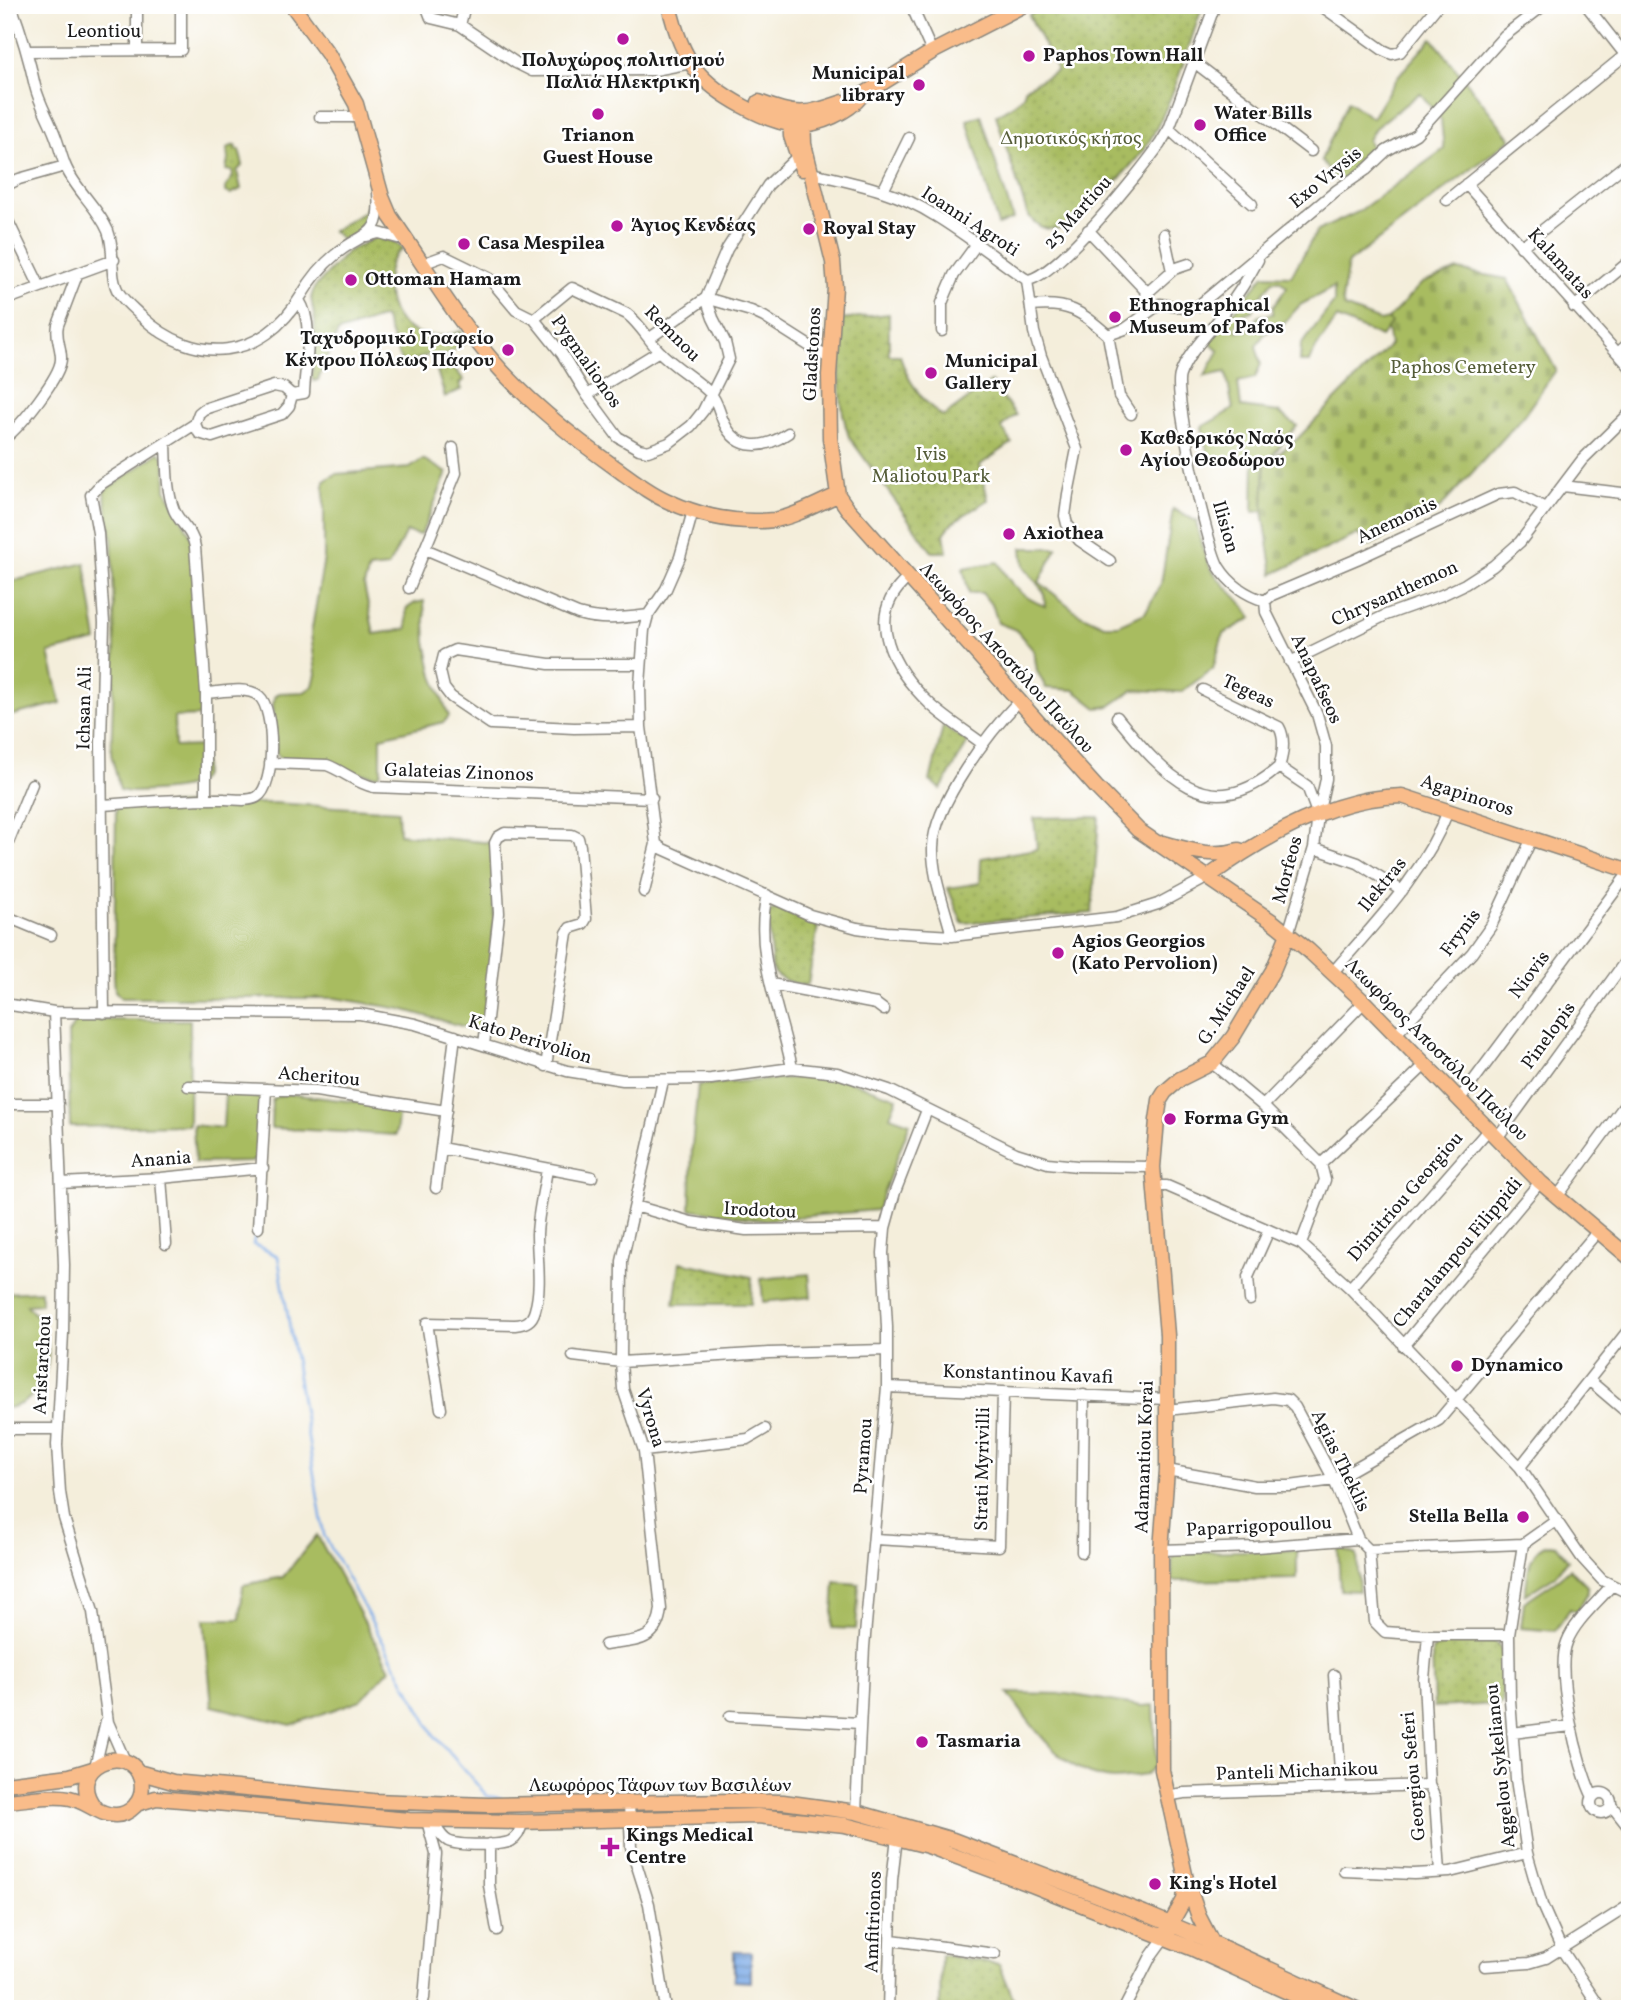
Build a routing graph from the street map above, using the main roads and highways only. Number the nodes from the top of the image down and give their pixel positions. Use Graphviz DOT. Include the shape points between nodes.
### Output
graph roads {
  1 [pos="292,5"];
  2 [pos="669,5"];
  3 [pos="677,5"];
  4 [pos="1024,5"];
  5 [pos="796,119"];
  6 [pos="822,216"];
  7 [pos="838,495"];
  8 [pos="1152,840"];
  9 [pos="1253,846"];
  10 [pos="1630,872"];
  11 [pos="1208,877"];
  12 [pos="1293,938"];
  13 [pos="1212,1063"];
  14 [pos="1630,1258"];
  15 [pos="94,1768"];
  16 [pos="138,1772"];
  17 [pos="5,1784"];
  18 [pos="5,1801"];
  19 [pos="136,1804"];
  20 [pos="95,1808"];
  21 [pos="1186,1879"];
  22 [pos="1193,1897"];
  23 [pos="1170,1930"];
  24 [pos="1212,1942"];
  25 [pos="1325,2009"];
  26 [pos="1356,2009"];
  1 -- 7 [label="main road" via="356,104 378,184 405,240 493,361 552,418 629,478 693,511 734,521 775,520"];
  2 -- 5 [label="main road" via="691,63 709,85 756,111"];
  3 -- 5 [label="main road" via="691,44 712,75"];
  4 -- 5 [label="main road" via="932,52 861,96"];
  5 -- 6 [label="main road, Gladstonos"];
  5 -- 6 [label="main road, Gladstonos" via="797,157"];
  6 -- 7 [label="main road, Gladstonos" via="835,287 830,438"];
  7 -- 8 [label="main road, Λεωφόρος Αποστόλου Παύλου" via="1112,804"];
  8 -- 9 [label="main road" via="1204,854 1228,854"];
  8 -- 11 [label="main road, Λεωφόρος Αποστόλου Παύλου"];
  9 -- 10 [label="main road, Agapinoros" via="1353,802 1402,796"];
  9 -- 11 [label="main road"];
  11 -- 12 [label="main road, Λεωφόρος Αποστόλου Παύλου"];
  12 -- 13 [label="main road, G. Michael"];
  12 -- 14 [label="main road, Λεωφόρος Αποστόλου Παύλου" via="1364,1002 1540,1182"];
  13 -- 21 [label="main road, Adamantiou Korai" via="1172,1084 1160,1100 1153,1167 1167,1335 1161,1753"];
  15 -- 16 [label="main road" via="112,1759 125,1761"];
  15 -- 17 [label="main road" via="70,1776"];
  15 -- 20 [label="main road" via="86,1789"];
  16 -- 19 [label="main road" via="142,1786"];
  16 -- 23 [label="main road, Λεωφόρος Τάφων των Βασιλέων" via="173,1782 373,1801 488,1805 783,1802 856,1812 953,1840"];
  18 -- 20 [label="main road" via="69,1798"];
  19 -- 20 [label="main road" via="117,1815"];
  19 -- 23 [label="main road, Λεωφόρος Τάφων των Βασιλέων" via="156,1798 430,1821 780,1817 897,1837"];
  21 -- 22 [label="main road, Adamantiou Korai"];
  21 -- 23 [label="main road, Adamantiou Korai" via="1184,1900"];
  22 -- 23 [label="main road" via="1186,1916"];
  22 -- 24 [label="main road, Adamantiou Korai"];
  23 -- 24 [label="main road, Λεωφόρος Τάφων των Βασιλέων"];
  23 -- 25 [label="main road, Λεωφόρος Τάφων των Βασιλέων"];
  24 -- 26 [label="main road, Λεωφόρος Τάφων των Βασιλέων"];
}
